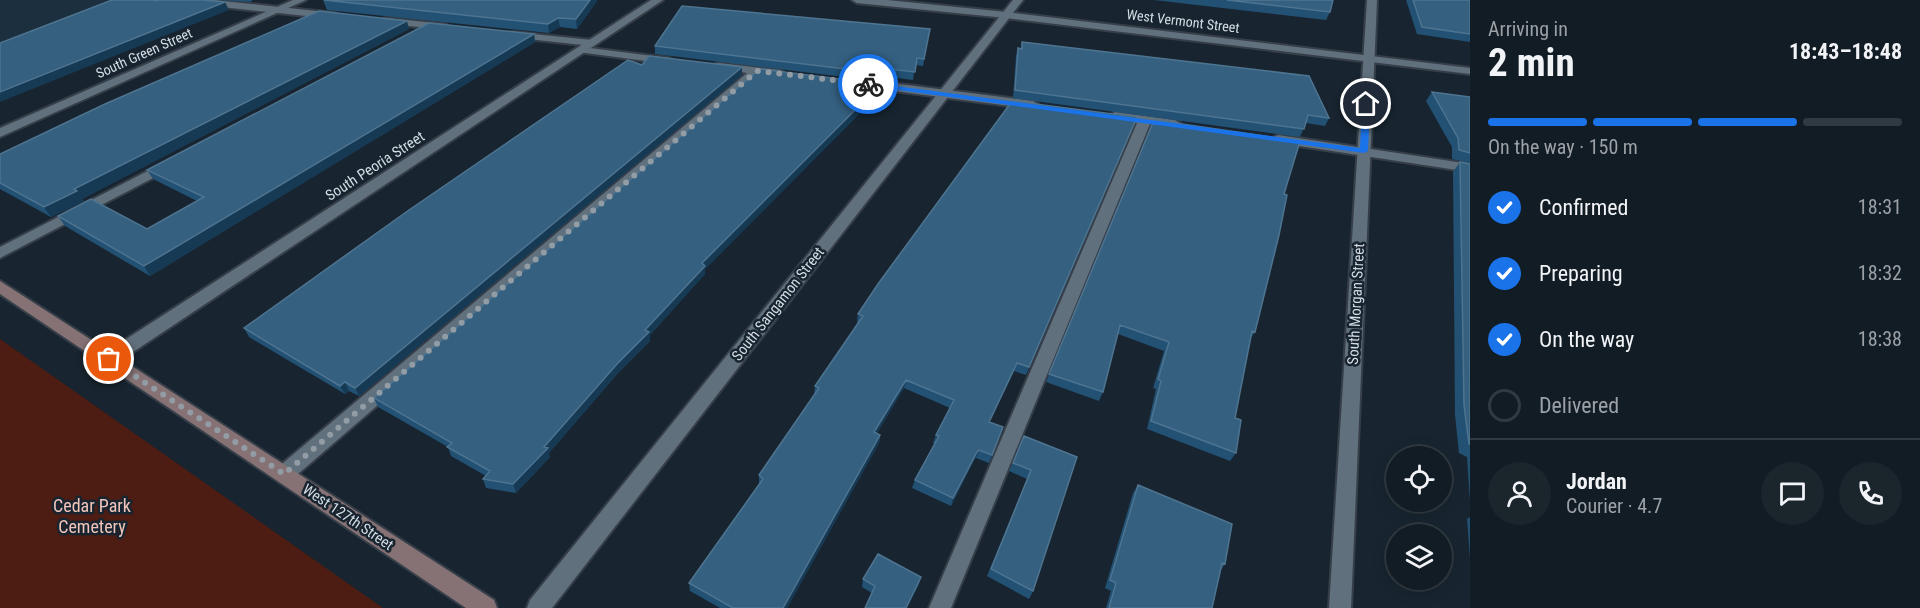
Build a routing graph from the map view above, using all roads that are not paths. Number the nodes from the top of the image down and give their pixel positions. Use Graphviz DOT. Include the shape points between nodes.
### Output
graph roads {
  1 [pos="184,0"];
  2 [pos="301,0"];
  3 [pos="658,0"];
  4 [pos="857,0"];
  5 [pos="1018,0"];
  6 [pos="1372,0"];
  7 [pos="279,10"];
  8 [pos="1006,15"];
  9 [pos="351,17"];
  10 [pos="373,20"];
  11 [pos="429,26"];
  12 [pos="452,28"];
  13 [pos="497,33"];
  14 [pos="408,37"];
  15 [pos="587,47"];
  16 [pos="1368,58"];
  17 [pos="679,62"];
  18 [pos="701,64"];
  19 [pos="757,71"];
  20 [pos="1470,71"];
  21 [pos="792,75"];
  22 [pos="840,81"];
  23 [pos="944,93"];
  24 [pos="1051,108"];
  25 [pos="1098,114"];
  26 [pos="1145,120"];
  27 [pos="1190,126"];
  28 [pos="0,133"];
  29 [pos="1270,137"];
  30 [pos="1364,151"];
  31 [pos="186,154"];
  32 [pos="1470,168"];
  33 [pos="0,253"];
  34 [pos="0,286"];
  35 [pos="109,359"];
  36 [pos="284,474"];
  37 [pos="486,608"];
  38 [pos="538,608"];
  39 [pos="940,608"];
  40 [pos="1340,608"];
  1 -- 7 [label="street"];
  2 -- 7 [label="street, South Green Street"];
  3 -- 15 [label="street, South Peoria Street"];
  4 -- 8 [label="street, West Vermont Street"];
  5 -- 8 [label="street, South Sangamon Street"];
  6 -- 16 [label="street, South Morgan Street"];
  7 -- 9 [label="street"];
  7 -- 28 [label="street, South Green Street"];
  8 -- 16 [label="street, West Vermont Street"];
  8 -- 23 [label="street, South Sangamon Street"];
  10 -- 11 [label="street"];
  11 -- 12 [label="street"];
  11 -- 14 [label="street"];
  13 -- 15 [label="street"];
  15 -- 17 [label="street"];
  15 -- 35 [label="street, South Peoria Street"];
  16 -- 20 [label="street, West Vermont Street"];
  16 -- 30 [label="street, South Morgan Street"];
  18 -- 19 [label="street"];
  19 -- 21 [label="street"];
  19 -- 36 [label="street"];
  22 -- 23 [label="street"];
  23 -- 24 [label="street"];
  23 -- 38 [label="street, South Sangamon Street"];
  25 -- 26 [label="street"];
  26 -- 27 [label="street"];
  26 -- 39 [label="street"];
  29 -- 30 [label="street"];
  30 -- 32 [label="street"];
  30 -- 40 [label="street, South Morgan Street"];
  31 -- 33 [label="street"];
  34 -- 35 [label="main road, West 127th Street"];
  35 -- 36 [label="main road, West 127th Street"];
  36 -- 37 [label="main road, West 127th Street"];
}
